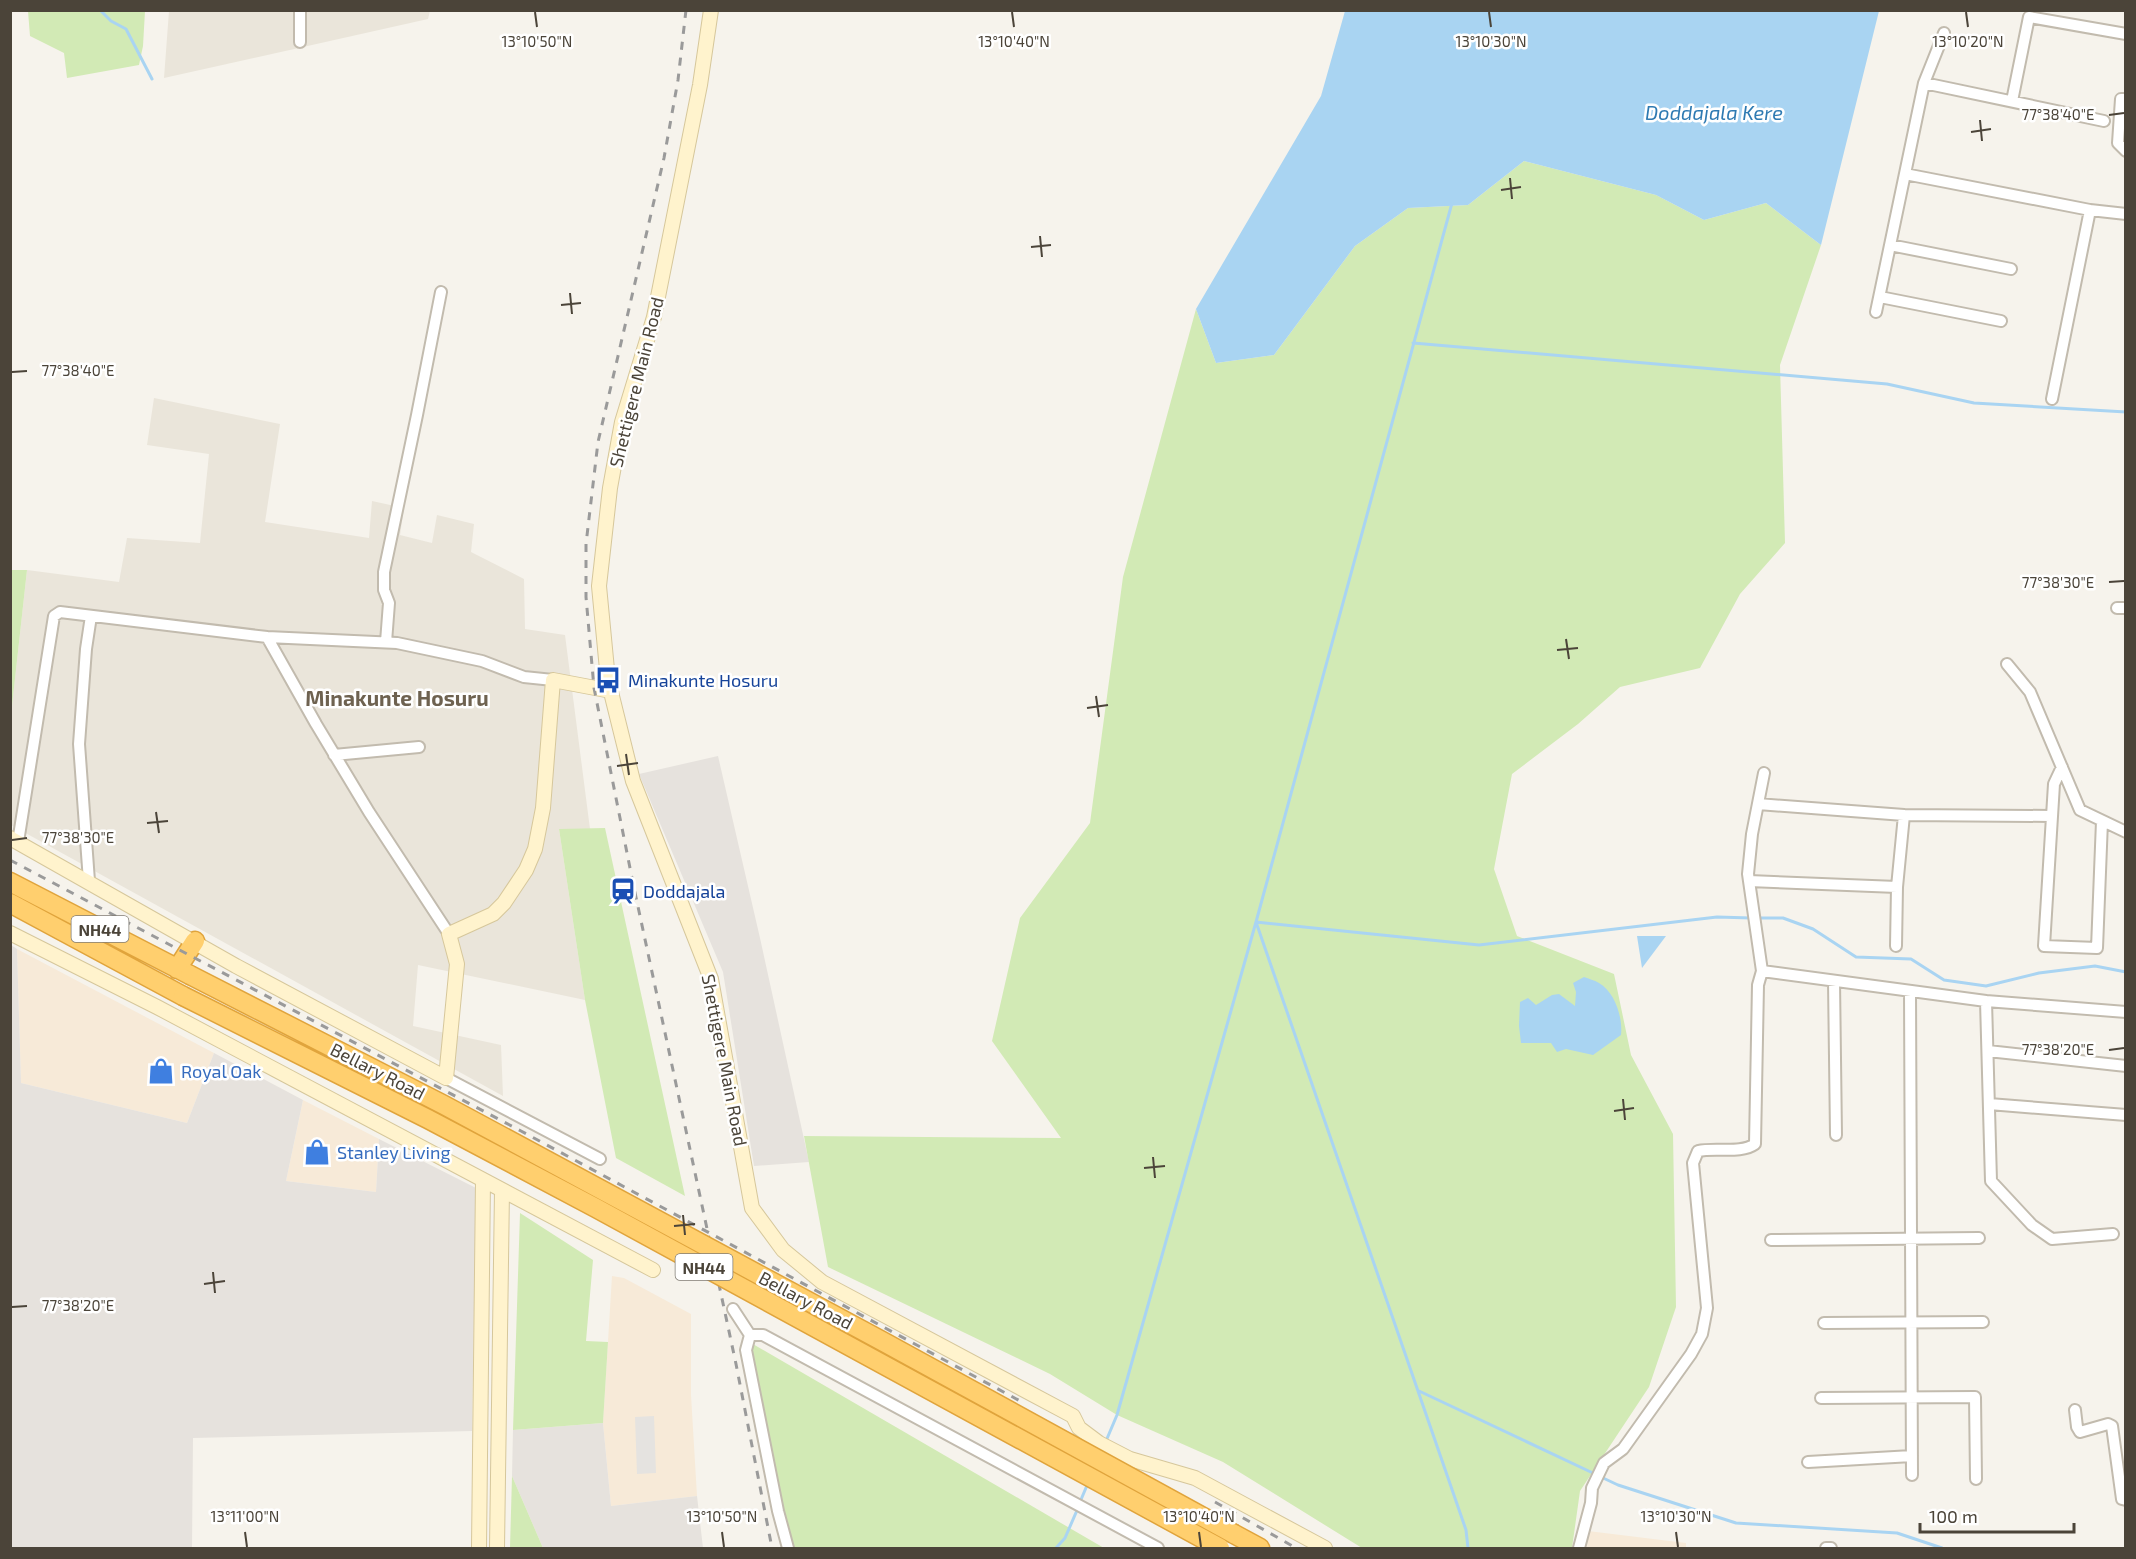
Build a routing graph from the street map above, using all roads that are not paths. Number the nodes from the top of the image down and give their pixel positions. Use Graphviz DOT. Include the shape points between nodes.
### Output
graph roads {
  1 [pos="300,10"];
  2 [pos="711,10"];
  3 [pos="1944,33"];
  4 [pos="2126,34"];
  5 [pos="300,42"];
  6 [pos="1924,83"];
  7 [pos="2126,99"];
  8 [pos="2012,101"];
  9 [pos="2104,120"];
  10 [pos="2126,151"];
  11 [pos="1905,174"];
  12 [pos="2090,210"];
  13 [pos="2126,214"];
  14 [pos="1890,245"];
  15 [pos="2011,269"];
  16 [pos="441,292"];
  17 [pos="1880,297"];
  18 [pos="1876,312"];
  19 [pos="2001,321"];
  20 [pos="2052,399"];
  21 [pos="91,616"];
  22 [pos="267,637"];
  23 [pos="386,642"];
  24 [pos="2007,664"];
  25 [pos="553,680"];
  26 [pos="611,691"];
  27 [pos="419,747"];
  28 [pos="334,755"];
  29 [pos="2062,767"];
  30 [pos="1764,773"];
  31 [pos="1758,804"];
  32 [pos="1904,815"];
  33 [pos="2052,816"];
  34 [pos="2102,821"];
  35 [pos="2126,832"];
  36 [pos="14,840"];
  37 [pos="89,881"];
  38 [pos="1749,881"];
  39 [pos="10,882"];
  40 [pos="1897,888"];
  41 [pos="10,903"];
  42 [pos="10,933"];
  43 [pos="449,934"];
  44 [pos="195,941"];
  45 [pos="1896,946"];
  46 [pos="1762,971"];
  47 [pos="183,972"];
  48 [pos="1834,981"];
  49 [pos="1910,991"];
  50 [pos="1986,1001"];
  51 [pos="2126,1012"];
  52 [pos="1988,1051"];
  53 [pos="2126,1066"];
  54 [pos="446,1078"];
  55 [pos="1989,1104"];
  56 [pos="2126,1115"];
  57 [pos="1836,1135"];
  58 [pos="600,1159"];
  59 [pos="483,1180"];
  60 [pos="502,1190"];
  61 [pos="2113,1234"];
  62 [pos="1911,1237"];
  63 [pos="1979,1238"];
  64 [pos="1771,1240"];
  65 [pos="654,1270"];
  66 [pos="733,1309"];
  67 [pos="1911,1322"];
  68 [pos="1983,1322"];
  69 [pos="1824,1323"];
  70 [pos="750,1335"];
  71 [pos="1912,1397"];
  72 [pos="1821,1398"];
  73 [pos="2075,1410"];
  74 [pos="1912,1456"];
  75 [pos="1808,1462"];
  76 [pos="1912,1475"];
  77 [pos="1977,1479"];
  78 [pos="2126,1500"];
  79 [pos="479,1548"];
  80 [pos="497,1548"];
  81 [pos="788,1548"];
  82 [pos="1158,1548"];
  83 [pos="1220,1548"];
  84 [pos="1260,1548"];
  85 [pos="1325,1548"];
  86 [pos="1579,1548"];
  87 [pos="1826,1548"];
  88 [pos="1831,1548"];
  1 -- 5 [label="street"];
  2 -- 26 [label="street, Shettigere Main Road" via="654,317 622,422 610,488 599,586"];
  3 -- 6 [label="street"];
  4 -- 8 [label="street" via="2029,17"];
  6 -- 8 [label="street"];
  6 -- 11 [label="street"];
  7 -- 10 [label="street" via="2121,99 2118,143"];
  8 -- 9 [label="street"];
  11 -- 12 [label="street"];
  11 -- 14 [label="street"];
  12 -- 13 [label="street"];
  12 -- 20 [label="street"];
  14 -- 15 [label="street"];
  14 -- 17 [label="street"];
  16 -- 23 [label="street" via="384,572 389,603"];
  17 -- 18 [label="street"];
  17 -- 19 [label="street"];
  21 -- 22 [label="street"];
  21 -- 36 [label="street" via="60,612 54,616"];
  21 -- 37 [label="street" via="79,744"];
  22 -- 23 [label="street"];
  22 -- 28 [label="street"];
  23 -- 25 [label="street" via="482,661 524,677"];
  24 -- 29 [label="street" via="2030,692"];
  25 -- 26 [label="street"];
  25 -- 43 [label="street" via="544,799 535,849 520,880 493,914"];
  26 -- 85 [label="street, Shettigere Main Road" via="633,782 711,979 752,1208 783,1250 822,1282 1073,1416 1079,1428 1099,1443 1130,1459 1195,1478"];
  27 -- 28 [label="street"];
  28 -- 43 [label="street"];
  29 -- 33 [label="street" via="2054,784"];
  29 -- 34 [label="street" via="2080,810"];
  30 -- 31 [label="street"];
  31 -- 32 [label="street"];
  31 -- 38 [label="street"];
  32 -- 33 [label="street"];
  32 -- 40 [label="street"];
  33 -- 34 [label="street" via="2044,946 2097,948"];
  34 -- 35 [label="street"];
  36 -- 37 [label="street"];
  37 -- 44 [label="street"];
  38 -- 40 [label="street"];
  38 -- 46 [label="street"];
  39 -- 47 [label="highway, NH44"];
  40 -- 45 [label="street"];
  41 -- 83 [label="highway, Bellary Road / NH44, bridge" via="596,1208"];
  42 -- 59 [label="street"];
  43 -- 54 [label="street" via="457,964"];
  44 -- 47 [label="highway"];
  44 -- 54 [label="street"];
  46 -- 48 [label="street"];
  46 -- 86 [label="street" via="1758,985 1755,1144 1749,1148 1698,1151 1693,1163 1707,1308 1702,1334 1623,1449 1604,1463 1592,1488"];
  47 -- 84 [label="highway, Bellary Road / NH44, bridge" via="444,1105"];
  48 -- 49 [label="street"];
  48 -- 57 [label="street"];
  49 -- 50 [label="street"];
  49 -- 62 [label="street"];
  50 -- 51 [label="street"];
  50 -- 52 [label="street"];
  52 -- 53 [label="street"];
  52 -- 55 [label="street"];
  54 -- 58 [label="street"];
  55 -- 56 [label="street"];
  55 -- 61 [label="street" via="1991,1180 2032,1225 2052,1239"];
  59 -- 60 [label="street"];
  59 -- 79 [label="street"];
  60 -- 65 [label="street"];
  60 -- 80 [label="street"];
  62 -- 63 [label="street"];
  62 -- 64 [label="street"];
  62 -- 67 [label="street"];
  66 -- 70 [label="street"];
  67 -- 68 [label="street"];
  67 -- 69 [label="street"];
  67 -- 71 [label="street"];
  70 -- 81 [label="street" via="746,1350"];
  70 -- 82 [label="street" via="764,1335"];
  71 -- 72 [label="street"];
  71 -- 74 [label="street"];
  71 -- 77 [label="street" via="1975,1397"];
  73 -- 78 [label="street" via="2080,1432 2112,1426 2122,1499"];
  74 -- 75 [label="street"];
  74 -- 76 [label="street"];
  87 -- 88 [label="street"];
}
